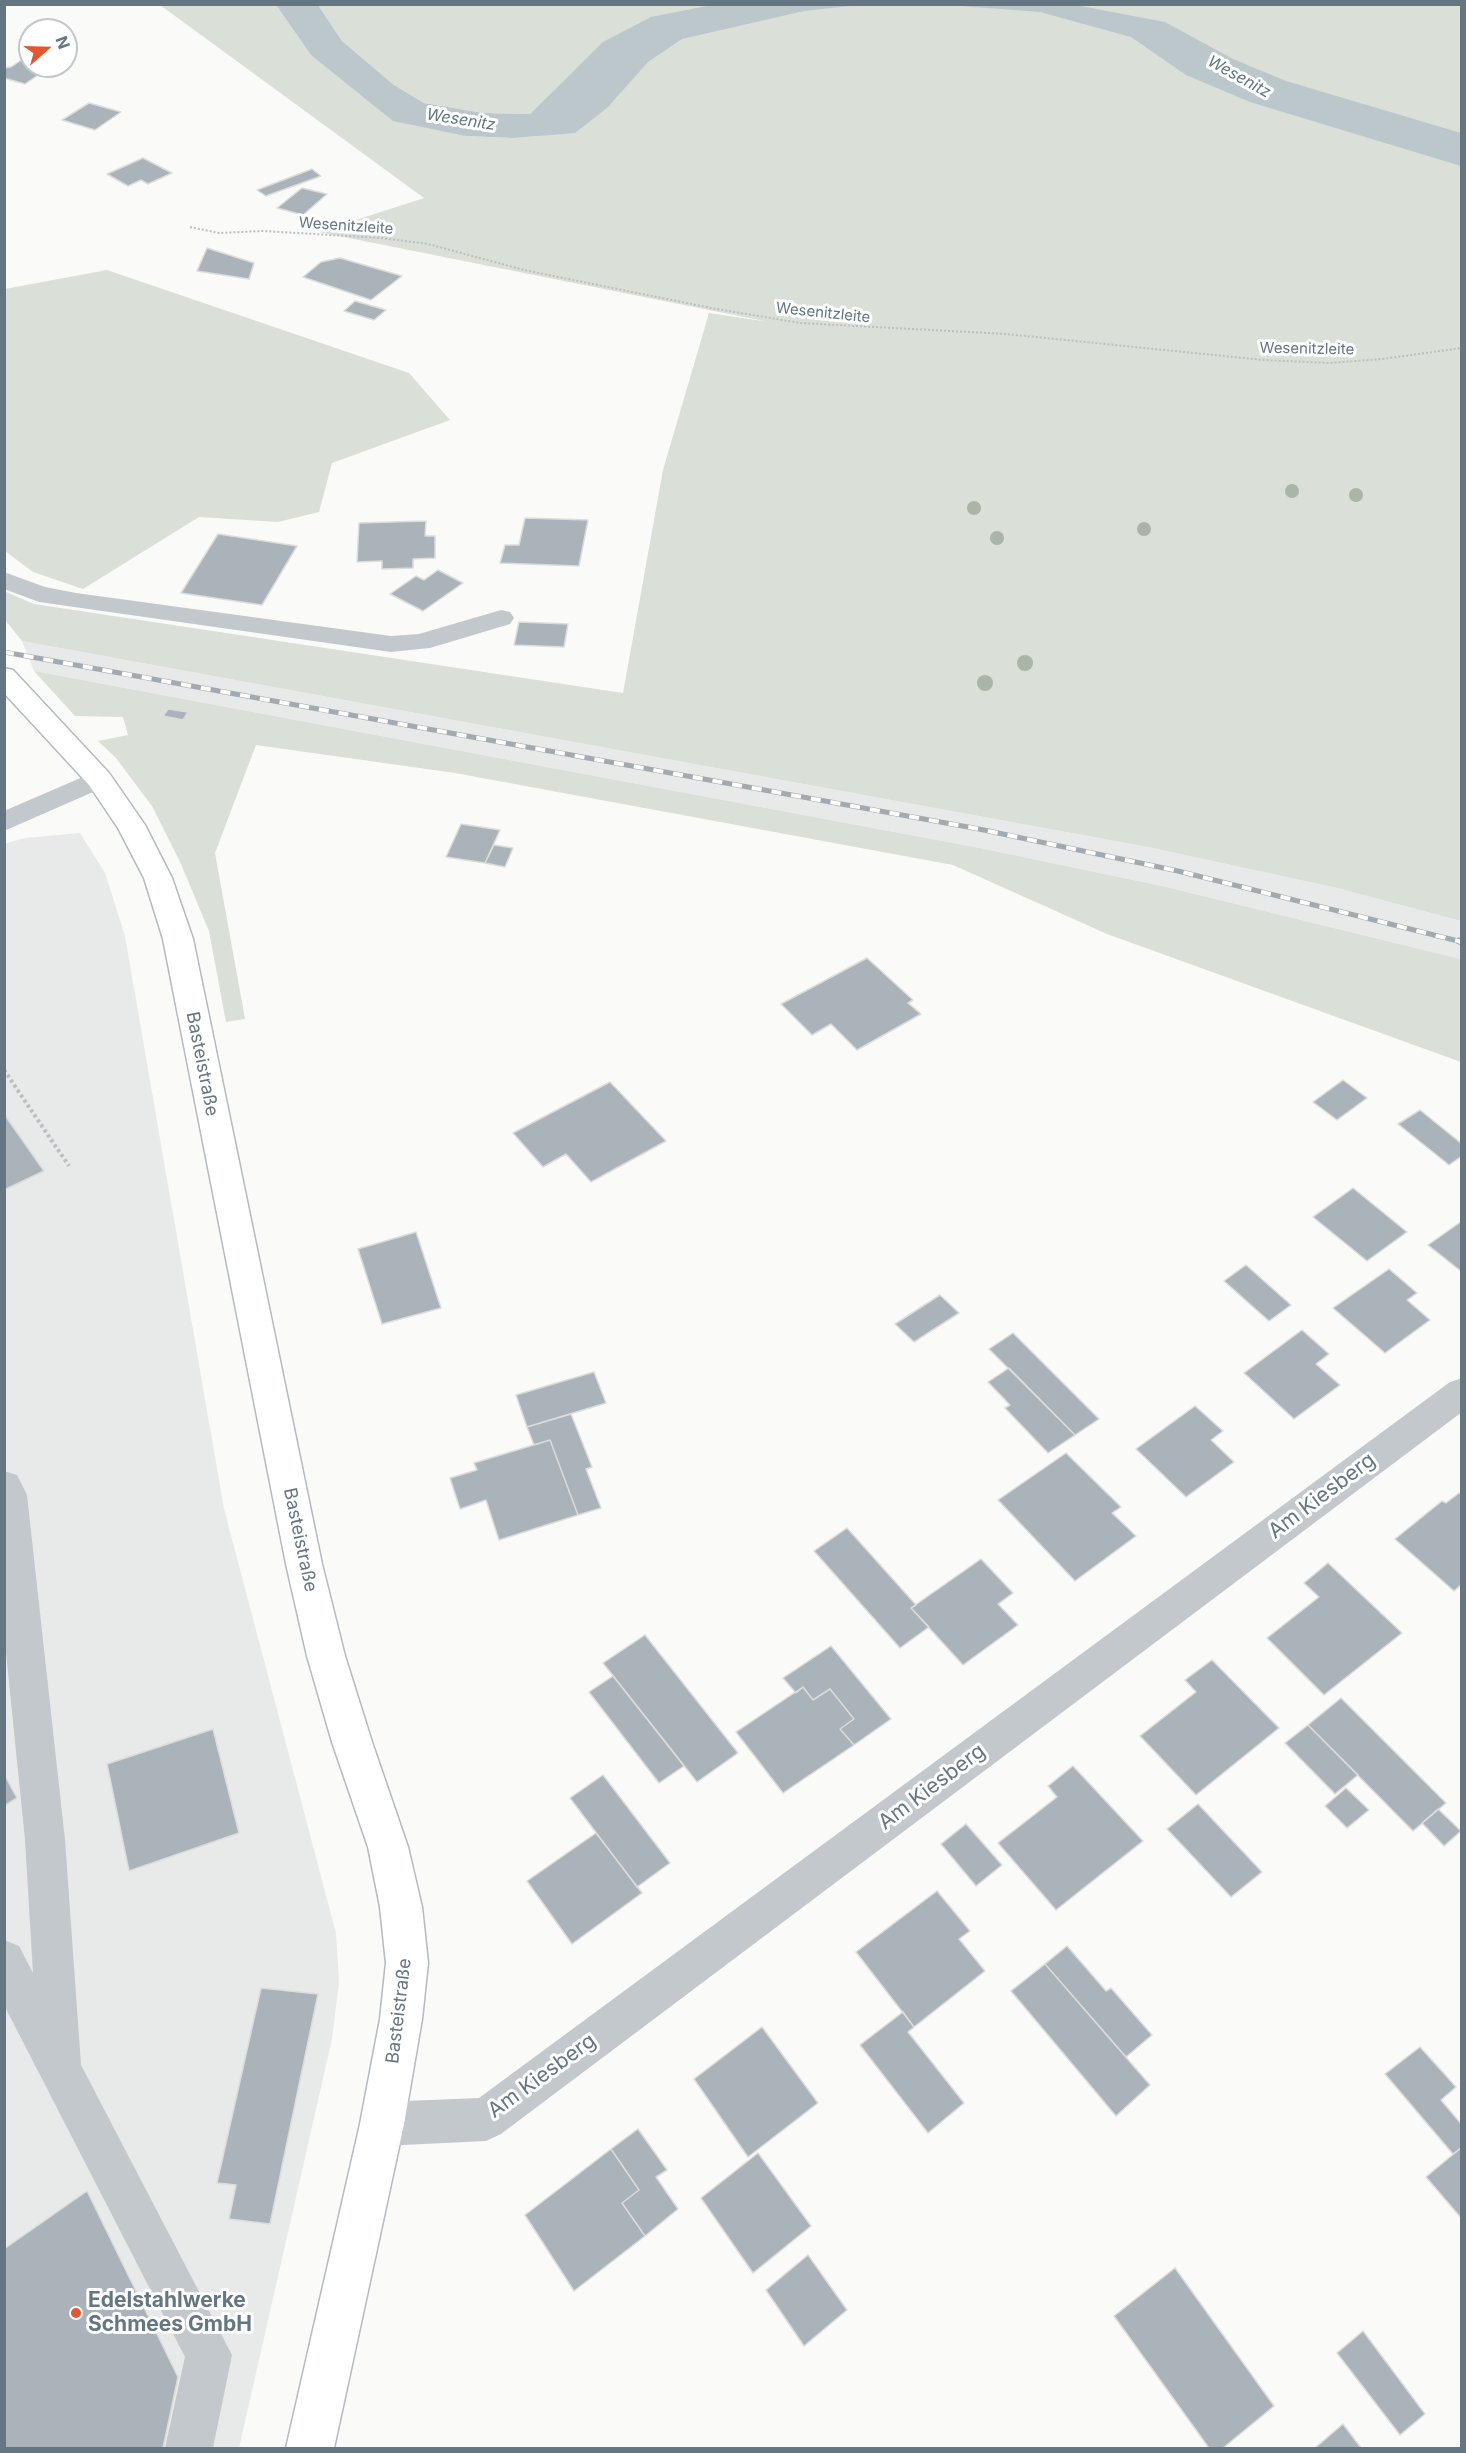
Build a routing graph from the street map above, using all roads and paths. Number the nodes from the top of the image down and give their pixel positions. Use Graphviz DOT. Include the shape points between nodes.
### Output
graph roads {
  1 [pos="190,227"];
  2 [pos="1461,348"];
  3 [pos="4,580"];
  4 [pos="501,618"];
  5 [pos="4,676"];
  6 [pos="99,779"];
  7 [pos="4,822"];
  8 [pos="4,1070"];
  9 [pos="69,1166"];
  10 [pos="1461,1392"];
  11 [pos="4,1486"];
  12 [pos="4,1961"];
  13 [pos="60,2067"];
  14 [pos="382,2124"];
  15 [pos="189,2448"];
  16 [pos="310,2448"];
  1 -- 2 [label="path, Wesenitzleite" via="219,233 275,232 428,244 524,270 711,309 800,323 1006,334 1329,363"];
  3 -- 4 [label="street" via="39,594 76,601 392,644 421,642"];
  5 -- 6 [label="main road, Basteistraße"];
  6 -- 7 [label="street"];
  6 -- 14 [label="main road, Basteistraße" via="131,825 158,878 178,939 304,1564 326,1656 388,1847 399,1897 407,1963"];
  8 -- 9 [label="path"];
  10 -- 14 [label="street, Am Kiesberg" via="486,2119"];
  11 -- 13 [label="street" via="9,1495 45,1840"];
  12 -- 13 [label="street"];
  13 -- 15 [label="street" via="210,2355"];
  14 -- 16 [label="main road, Basteistraße"];
}
